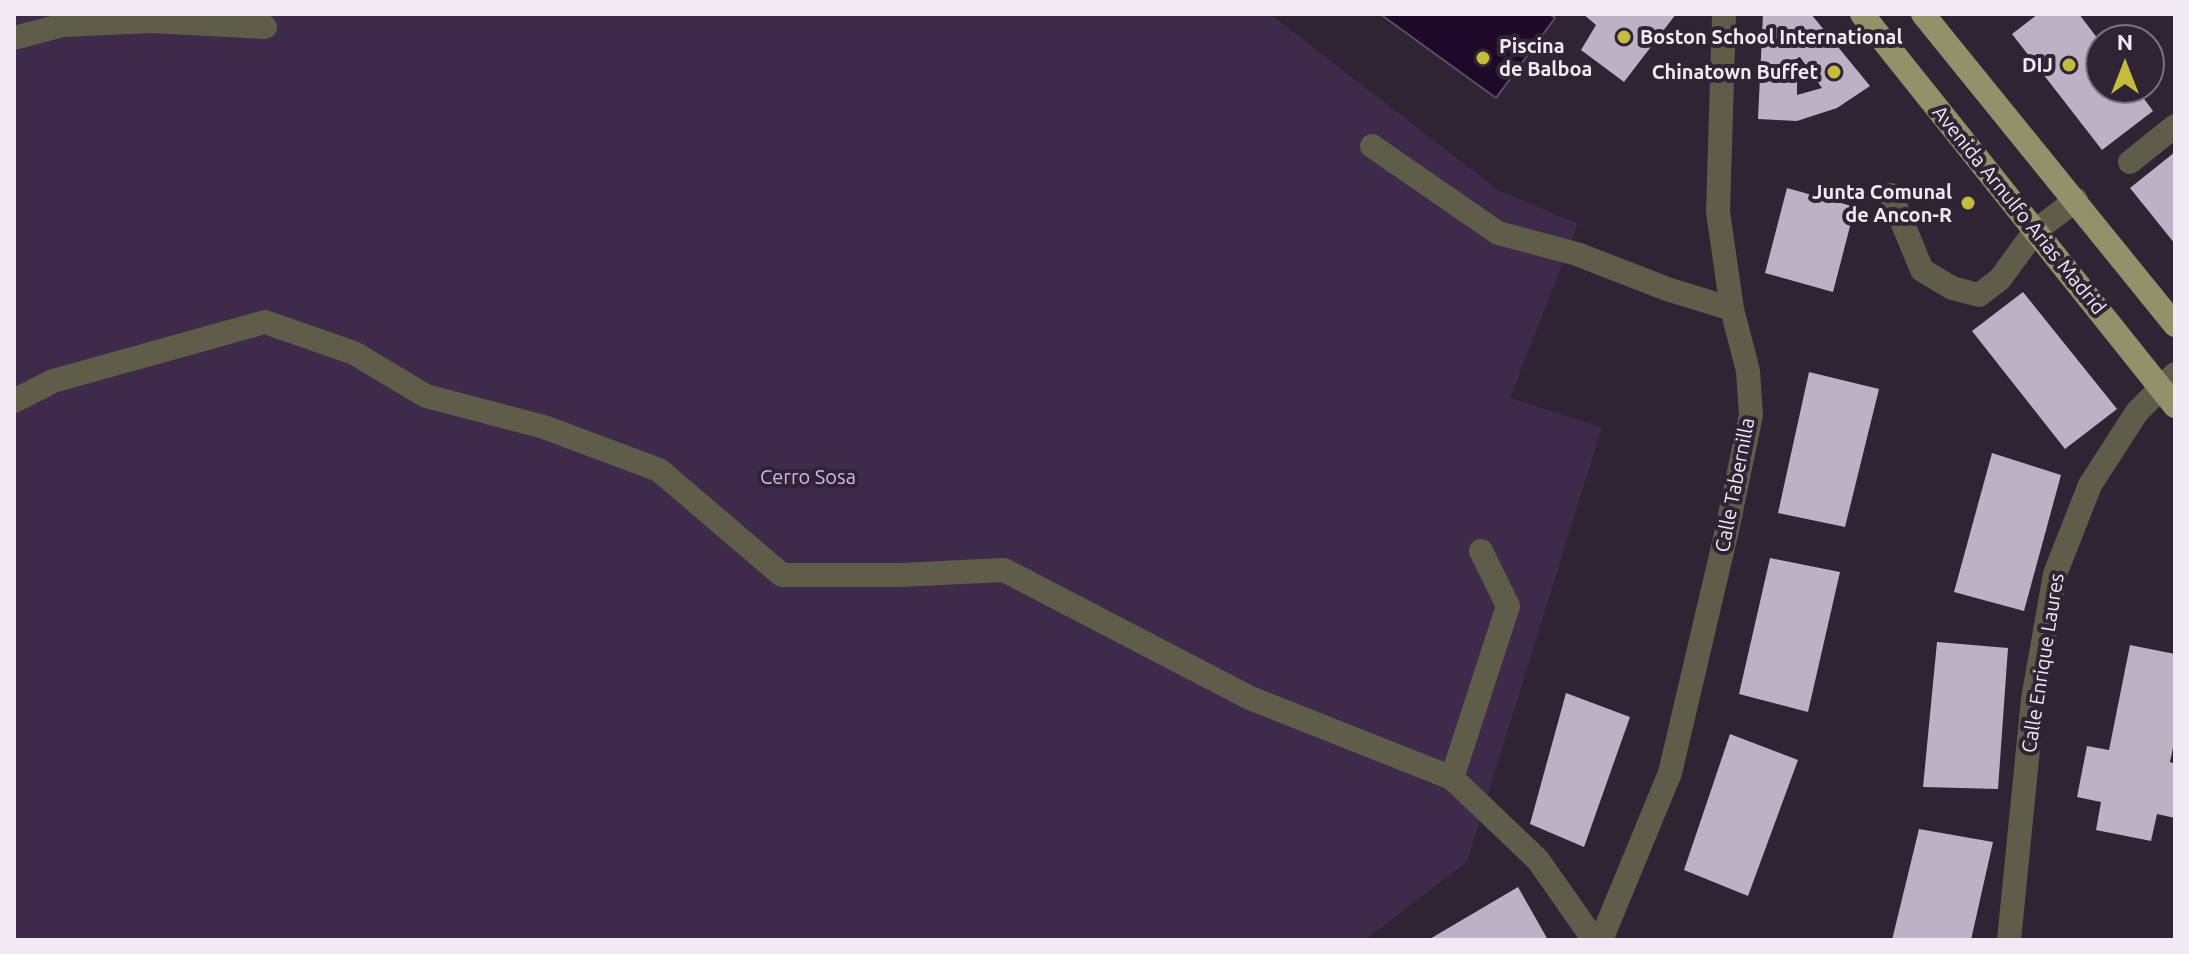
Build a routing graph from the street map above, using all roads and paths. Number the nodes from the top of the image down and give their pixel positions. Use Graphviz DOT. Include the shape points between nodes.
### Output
graph roads {
  1 [pos="1724,14"];
  2 [pos="1862,14"];
  3 [pos="1923,14"];
  4 [pos="265,27"];
  5 [pos="14,38"];
  6 [pos="2175,126"];
  7 [pos="1372,146"];
  8 [pos="2130,162"];
  9 [pos="1891,195"];
  10 [pos="2076,200"];
  11 [pos="2035,231"];
  12 [pos="1732,309"];
  13 [pos="2175,325"];
  14 [pos="2167,380"];
  15 [pos="14,401"];
  16 [pos="2175,406"];
  17 [pos="1481,551"];
  18 [pos="1452,778"];
  19 [pos="1594,940"];
  20 [pos="1601,940"];
  21 [pos="2009,940"];
  1 -- 12 [label="street, Calle Tabernilla" via="1718,212"];
  2 -- 11 [label="main road, Avenida Arnulfo Arias Madrid"];
  3 -- 10 [label="main road"];
  4 -- 5 [label="street" via="152,21 63,25"];
  6 -- 8 [label="street"];
  7 -- 12 [label="street" via="1498,233 1577,254"];
  9 -- 11 [label="street" via="1922,270 1952,288 1979,295 2000,279"];
  10 -- 11 [label="street"];
  10 -- 13 [label="main road"];
  11 -- 14 [label="main road, Avenida Arnulfo Arias Madrid"];
  12 -- 20 [label="street, Calle Tabernilla" via="1748,371 1751,415 1670,773"];
  14 -- 16 [label="main road, Avenida Arnulfo Arias Madrid"];
  14 -- 21 [label="street, Calle Enrique Laures" via="2137,412 2090,485 2055,574 2033,699"];
  15 -- 18 [label="street" via="53,381 265,322 354,353 426,396 544,427 659,470 782,575 1004,570 1250,698"];
  17 -- 18 [label="street" via="1508,606"];
  18 -- 19 [label="street" via="1538,860"];
}
